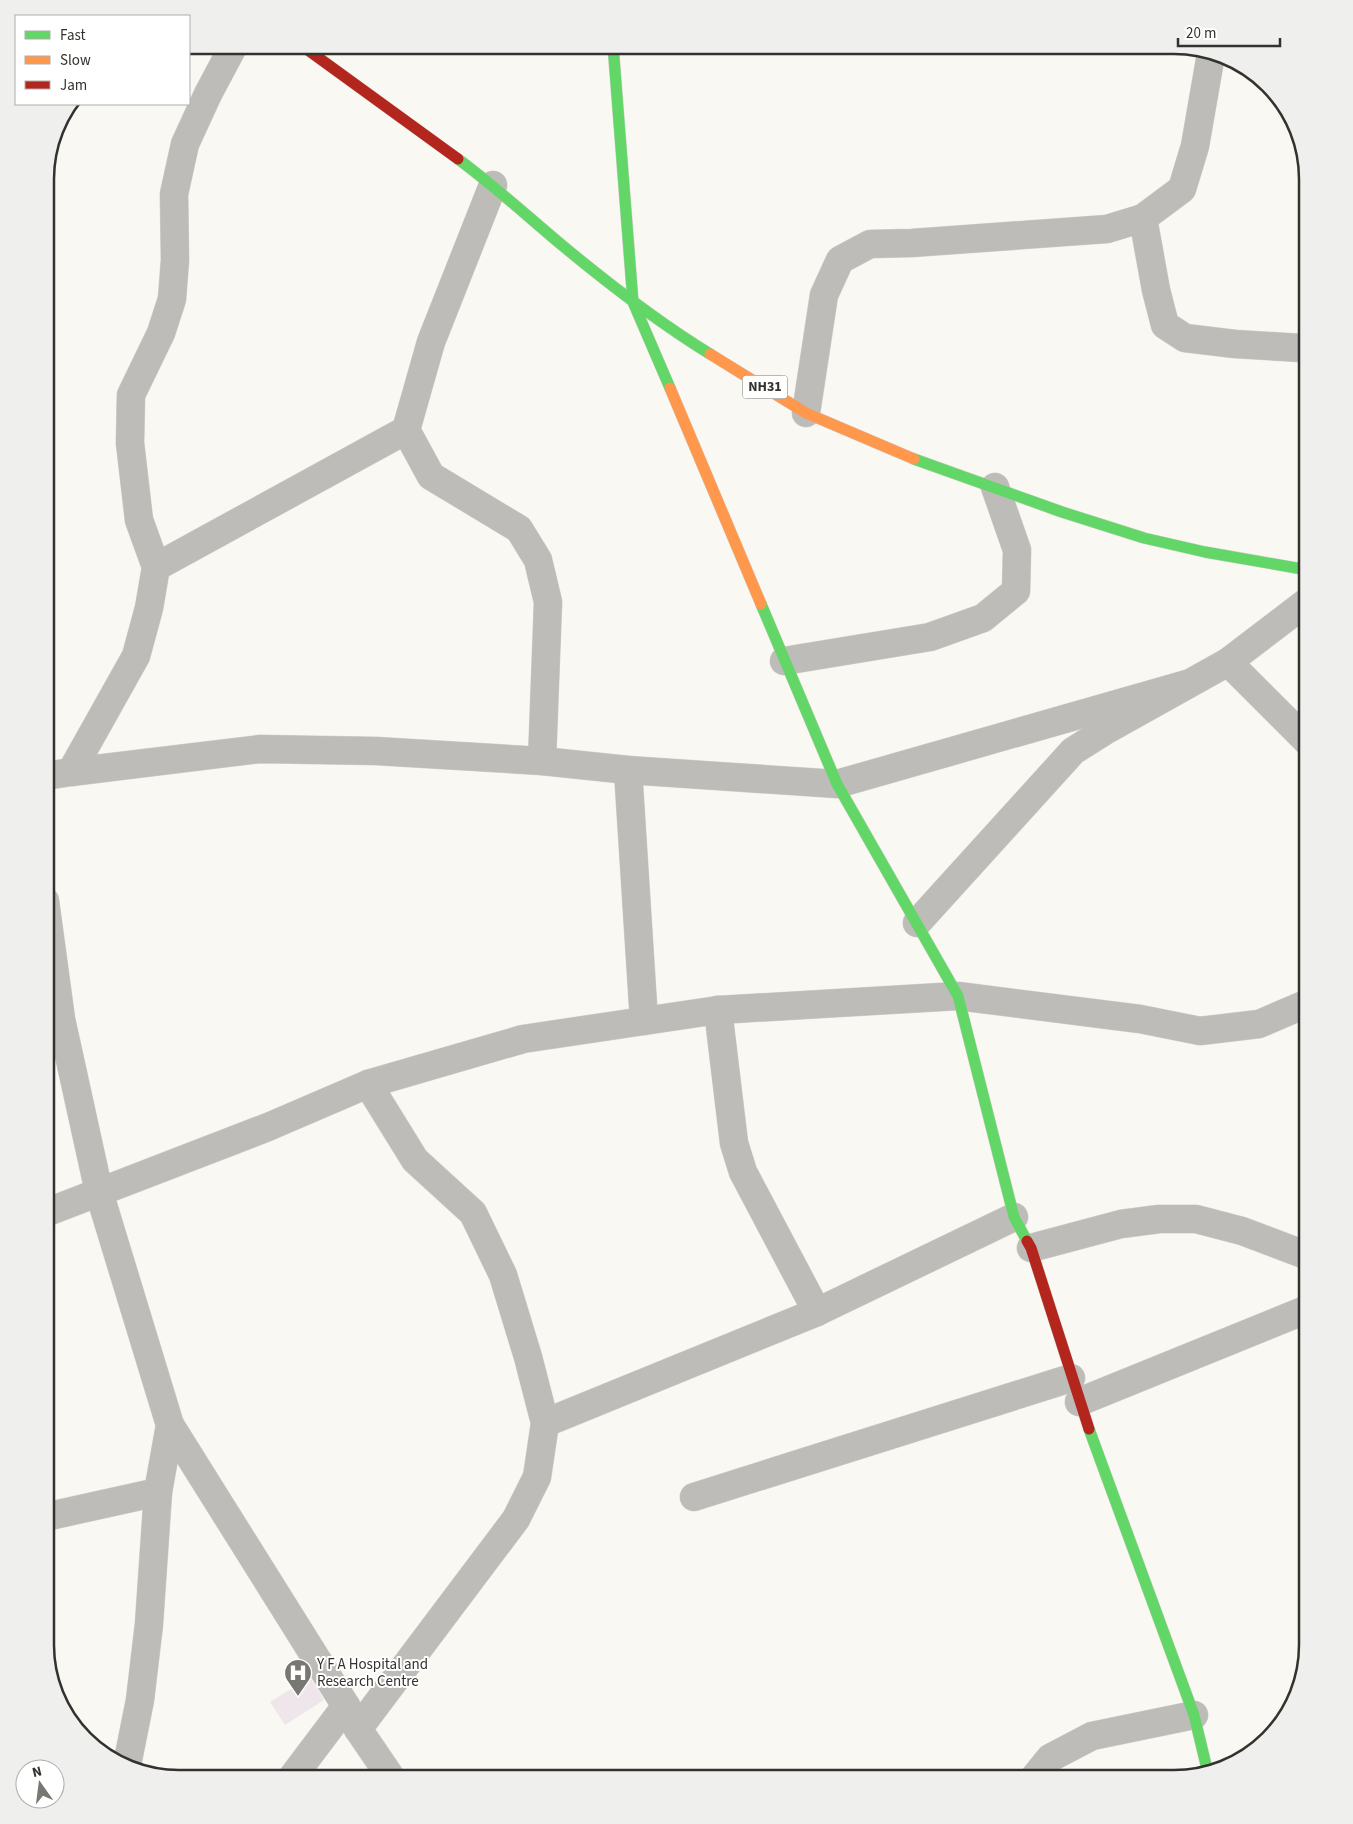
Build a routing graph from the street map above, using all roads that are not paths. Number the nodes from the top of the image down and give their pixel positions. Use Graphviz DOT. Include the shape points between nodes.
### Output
graph roads {
  1 [pos="229,54"];
  2 [pos="313,54"];
  3 [pos="614,54"];
  4 [pos="1210,59"];
  5 [pos="493,185"];
  6 [pos="1143,218"];
  7 [pos="634,302"];
  8 [pos="1299,348"];
  9 [pos="806,413"];
  10 [pos="406,430"];
  11 [pos="995,487"];
  12 [pos="156,568"];
  13 [pos="1299,568"];
  14 [pos="1299,608"];
  15 [pos="784,661"];
  16 [pos="1228,662"];
  17 [pos="1187,684"];
  18 [pos="1299,733"];
  19 [pos="542,761"];
  20 [pos="628,770"];
  21 [pos="58,774"];
  22 [pos="837,784"];
  23 [pos="917,924"];
  24 [pos="958,996"];
  25 [pos="1299,1007"];
  26 [pos="718,1010"];
  27 [pos="644,1021"];
  28 [pos="54,1024"];
  29 [pos="368,1084"];
  30 [pos="99,1192"];
  31 [pos="54,1210"];
  32 [pos="1014,1217"];
  33 [pos="1031,1248"];
  34 [pos="1299,1253"];
  35 [pos="817,1312"];
  36 [pos="1299,1312"];
  37 [pos="1075,1390"];
  38 [pos="545,1423"];
  39 [pos="170,1425"];
  40 [pos="158,1492"];
  41 [pos="694,1497"];
  42 [pos="54,1515"];
  43 [pos="1194,1715"];
  44 [pos="352,1718"];
  45 [pos="128,1759"];
  46 [pos="1206,1766"];
  47 [pos="300,1770"];
  48 [pos="386,1770"];
  49 [pos="1040,1770"];
  1 -- 12 [label="street" via="186,144 174,194 172,299 161,333 131,395 130,444 139,520"];
  2 -- 5 [label="main road, NH31"];
  3 -- 7 [label="main road"];
  4 -- 6 [label="street" via="1195,146 1182,189"];
  5 -- 7 [label="main road, NH31"];
  5 -- 10 [label="street" via="431,342"];
  6 -- 8 [label="street" via="1165,325 1185,338"];
  6 -- 9 [label="street" via="1107,228 870,244 840,260 824,296"];
  7 -- 9 [label="main road, NH31" via="702,349"];
  7 -- 15 [label="main road"];
  9 -- 11 [label="main road, NH31" via="924,463"];
  10 -- 12 [label="street"];
  10 -- 19 [label="street" via="431,476 519,529 538,560 548,602"];
  11 -- 13 [label="main road, NH31" via="1144,538"];
  11 -- 15 [label="street" via="1017,550 1016,591 1010,596 983,618 930,637"];
  12 -- 21 [label="street" via="136,656"];
  14 -- 16 [label="street"];
  15 -- 22 [label="main road"];
  16 -- 17 [label="street"];
  16 -- 18 [label="street"];
  17 -- 22 [label="street"];
  17 -- 23 [label="street" via="1073,751"];
  19 -- 20 [label="street"];
  19 -- 21 [label="street" via="376,751 260,749"];
  20 -- 22 [label="street"];
  20 -- 27 [label="street"];
  22 -- 23 [label="main road"];
  23 -- 24 [label="main road"];
  24 -- 25 [label="street" via="1140,1019 1200,1031 1259,1024"];
  24 -- 26 [label="street"];
  24 -- 32 [label="main road"];
  26 -- 27 [label="street"];
  26 -- 35 [label="street" via="734,1143 743,1172"];
  27 -- 29 [label="street" via="523,1039"];
  28 -- 30 [label="street"];
  29 -- 30 [label="street" via="268,1127"];
  29 -- 38 [label="street" via="416,1160 473,1213 502,1275"];
  30 -- 31 [label="street"];
  30 -- 39 [label="street"];
  32 -- 33 [label="main road"];
  32 -- 35 [label="street"];
  33 -- 34 [label="street" via="1121,1224 1196,1219 1242,1231"];
  33 -- 37 [label="main road"];
  35 -- 38 [label="street"];
  36 -- 37 [label="street"];
  37 -- 41 [label="street"];
  37 -- 43 [label="main road"];
  38 -- 44 [label="street" via="537,1477 516,1519"];
  39 -- 40 [label="street"];
  39 -- 44 [label="street"];
  40 -- 42 [label="street"];
  40 -- 45 [label="street" via="149,1624 140,1700"];
  43 -- 46 [label="main road"];
  43 -- 49 [label="street" via="1092,1736 1050,1758"];
  44 -- 47 [label="street"];
  44 -- 48 [label="street"];
}
